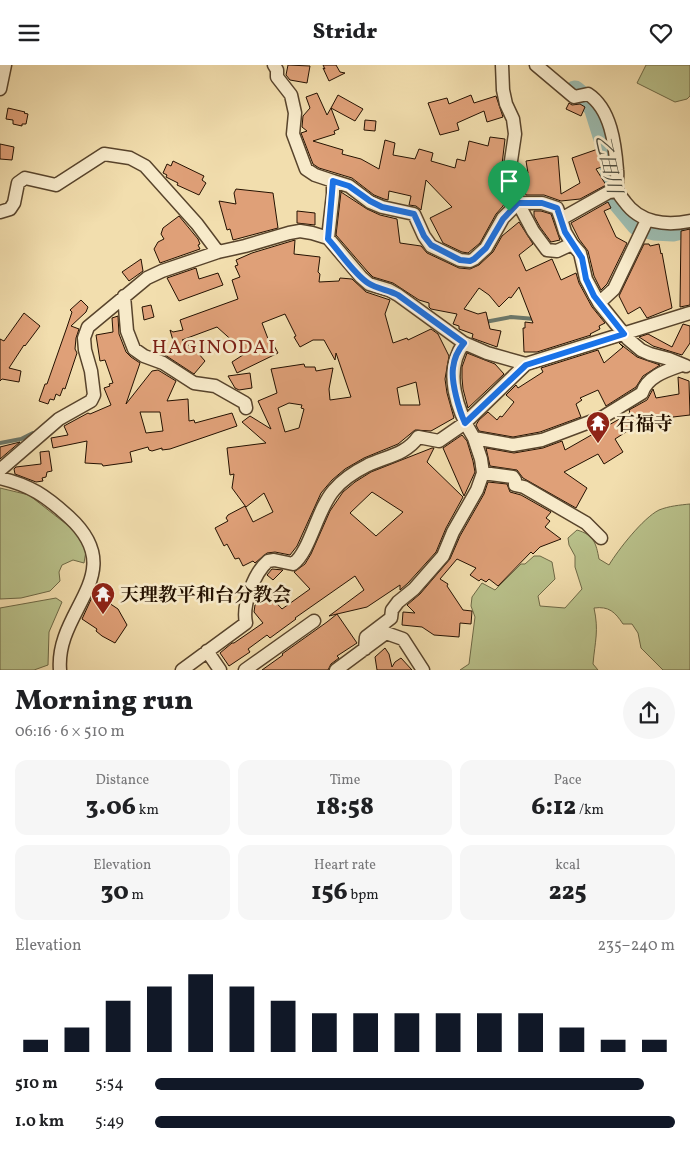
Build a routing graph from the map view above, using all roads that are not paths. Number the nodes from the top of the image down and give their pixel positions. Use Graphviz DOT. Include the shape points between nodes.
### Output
graph roads {
  1 [pos="5,65"];
  2 [pos="274,65"];
  3 [pos="502,65"];
  4 [pos="536,65"];
  5 [pos="0,89"];
  6 [pos="333,181"];
  7 [pos="617,191"];
  8 [pos="518,203"];
  9 [pos="0,212"];
  10 [pos="561,219"];
  11 [pos="647,220"];
  12 [pos="690,221"];
  13 [pos="328,239"];
  14 [pos="572,244"];
  15 [pos="218,252"];
  16 [pos="124,296"];
  17 [pos="597,300"];
  18 [pos="690,313"];
  19 [pos="624,334"];
  20 [pos="464,343"];
  21 [pos="526,365"];
  22 [pos="686,367"];
  23 [pos="246,408"];
  24 [pos="465,423"];
  25 [pos="474,438"];
  26 [pos="0,470"];
  27 [pos="483,473"];
  28 [pos="0,478"];
  29 [pos="601,538"];
  30 [pos="314,621"];
  31 [pos="365,649"];
  32 [pos="207,651"];
  33 [pos="60,670"];
  34 [pos="182,670"];
  35 [pos="220,670"];
  36 [pos="245,670"];
  37 [pos="336,670"];
  38 [pos="424,670"];
  1 -- 5 [label="street"];
  2 -- 6 [label="street" via="277,77 291,95 295,113 293,134 306,169"];
  3 -- 8 [label="street" via="503,90 515,134 509,174"];
  4 -- 7 [label="street" via="574,97 588,95 601,107 610,125 618,171"];
  6 -- 8 [label="street" via="349,186 382,207 414,214 431,245 464,261 474,259 486,248 503,219"];
  6 -- 13 [label="street"];
  7 -- 10 [label="street" via="609,192"];
  7 -- 11 [label="street" via="630,210"];
  8 -- 10 [label="street" via="542,203 557,208"];
  8 -- 14 [label="street" via="547,250 557,251"];
  9 -- 15 [label="street" via="10,209 18,183 26,178 56,185 104,154 130,158 145,166"];
  10 -- 14 [label="street"];
  11 -- 12 [label="street" via="667,223"];
  11 -- 17 [label="street" via="614,289"];
  13 -- 15 [label="street" via="300,231"];
  13 -- 20 [label="street" via="369,284 398,295"];
  14 -- 17 [label="street" via="582,258 586,279"];
  15 -- 16 [label="street" via="147,278"];
  16 -- 23 [label="street" via="127,331 134,349 194,383 215,385 229,392 245,403"];
  16 -- 26 [label="street" via="88,327 84,338 94,395 90,401 60,419"];
  17 -- 19 [label="street"];
  18 -- 19 [label="street"];
  19 -- 21 [label="street"];
  19 -- 22 [label="street" via="641,350"];
  20 -- 21 [label="street"];
  20 -- 24 [label="street" via="458,350 453,369"];
  21 -- 24 [label="street"];
  22 -- 25 [label="street" via="661,372 644,387 642,393 603,417 542,440 513,445"];
  24 -- 25 [label="street"];
  24 -- 32 [label="street" via="439,441 418,437 405,449 346,478 327,499 297,561 293,564 268,561 263,565 253,582 246,606 246,623"];
  25 -- 27 [label="street"];
  27 -- 29 [label="street" via="513,477 515,485 586,523"];
  27 -- 31 [label="street" via="443,556 398,602 391,618 366,637"];
  28 -- 33 [label="street" via="35,490 55,504 84,532 91,548 94,560 90,583 65,633"];
  30 -- 36 [label="street"];
  31 -- 37 [label="street"];
  31 -- 38 [label="street" via="386,633 402,639"];
  32 -- 34 [label="street"];
  32 -- 35 [label="street"];
}
